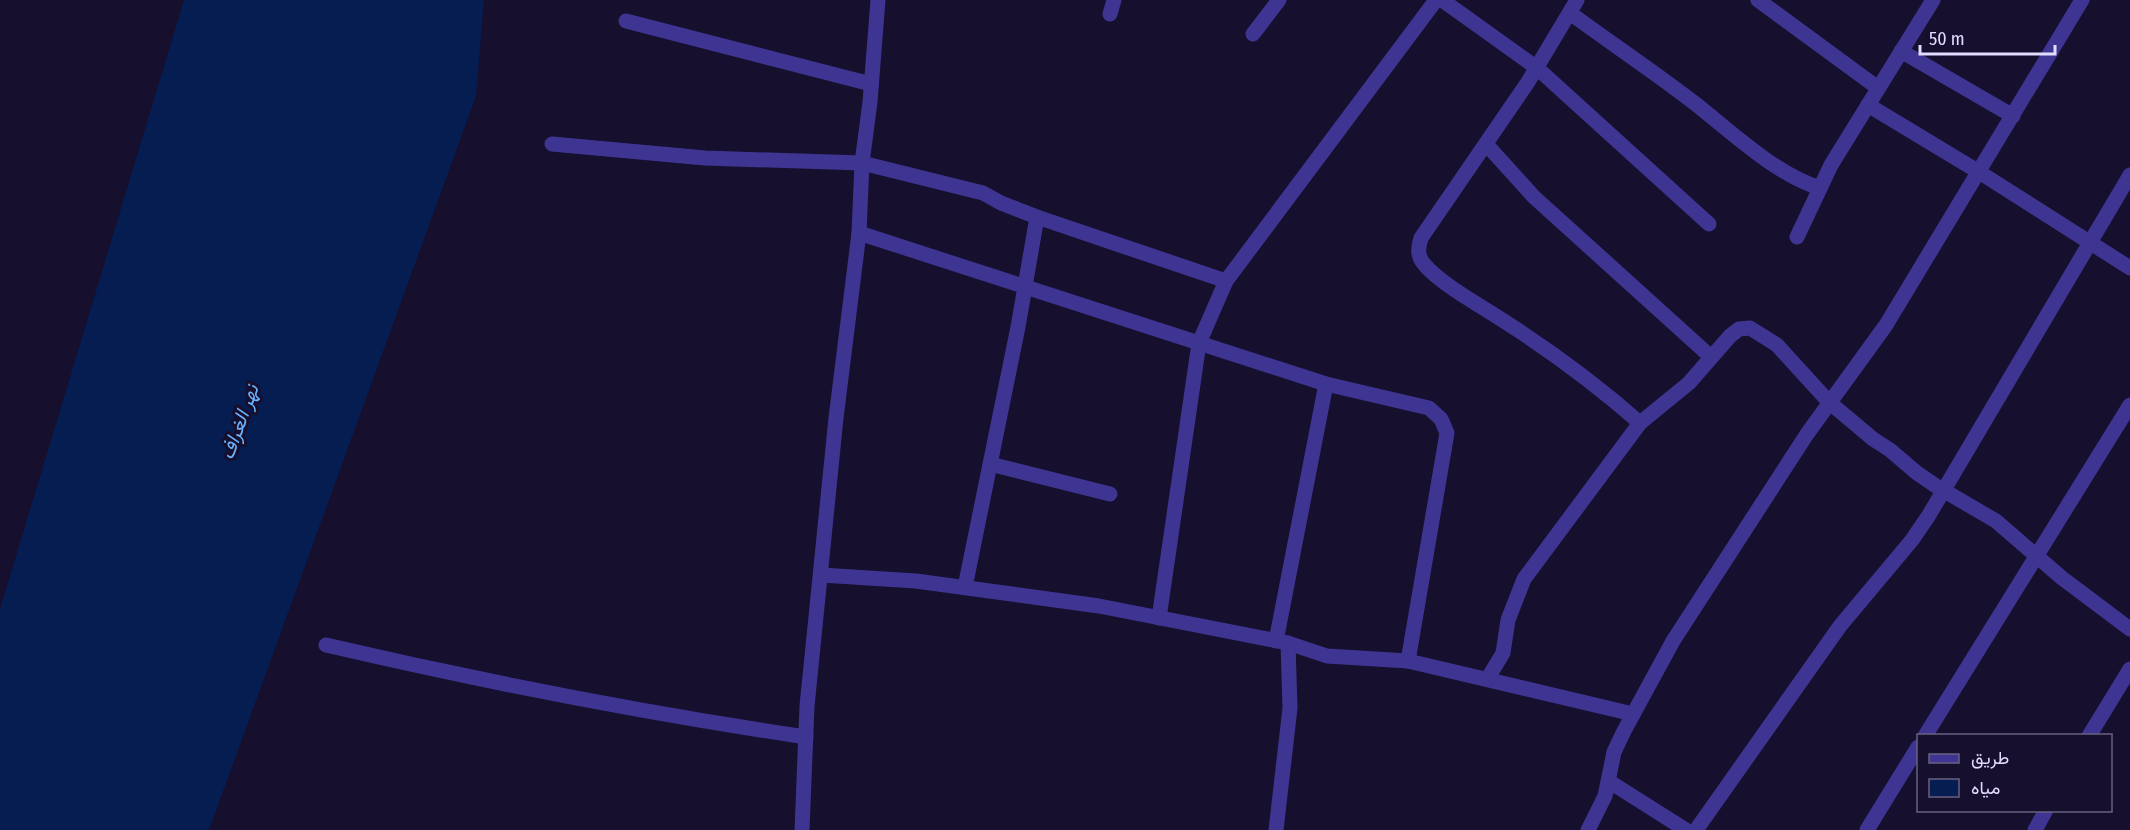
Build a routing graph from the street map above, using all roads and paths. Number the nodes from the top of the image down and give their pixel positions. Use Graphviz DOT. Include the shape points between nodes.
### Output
graph roads {
  1 [pos="878,0"];
  2 [pos="1279,0"];
  3 [pos="1436,0"];
  4 [pos="1442,0"];
  5 [pos="1758,0"];
  6 [pos="1933,0"];
  7 [pos="2082,0"];
  8 [pos="1573,6"];
  9 [pos="626,21"];
  10 [pos="1253,34"];
  11 [pos="1901,51"];
  12 [pos="1537,68"];
  13 [pos="871,84"];
  14 [pos="1878,87"];
  15 [pos="1868,105"];
  16 [pos="2013,116"];
  17 [pos="552,144"];
  18 [pos="1486,144"];
  19 [pos="862,163"];
  20 [pos="1979,172"];
  21 [pos="2130,175"];
  22 [pos="1820,188"];
  23 [pos="1037,217"];
  24 [pos="1709,224"];
  25 [pos="859,233"];
  26 [pos="1797,237"];
  27 [pos="2090,243"];
  28 [pos="2130,268"];
  29 [pos="1226,281"];
  30 [pos="1025,287"];
  31 [pos="1199,343"];
  32 [pos="1711,357"];
  33 [pos="1326,384"];
  34 [pos="1829,402"];
  35 [pos="2130,405"];
  36 [pos="1640,423"];
  37 [pos="990,464"];
  38 [pos="1943,491"];
  39 [pos="1110,494"];
  40 [pos="2036,556"];
  41 [pos="821,575"];
  42 [pos="965,587"];
  43 [pos="1159,618"];
  44 [pos="2130,629"];
  45 [pos="1282,642"];
  46 [pos="326,645"];
  47 [pos="1408,661"];
  48 [pos="2130,669"];
  49 [pos="1488,678"];
  50 [pos="1633,714"];
  51 [pos="1926,734"];
  52 [pos="2090,734"];
  53 [pos="806,737"];
  54 [pos="1917,749"];
  55 [pos="1610,782"];
  56 [pos="2045,812"];
  57 [pos="802,830"];
  58 [pos="1276,830"];
  59 [pos="1588,830"];
  60 [pos="1686,830"];
  61 [pos="1696,830"];
  62 [pos="1867,830"];
  63 [pos="2035,830"];
  1 -- 13 [label="street"];
  2 -- 10 [label="street"];
  3 -- 29 [label="street"];
  4 -- 12 [label="street"];
  5 -- 14 [label="street"];
  6 -- 11 [label="street"];
  7 -- 16 [label="street"];
  8 -- 12 [label="street"];
  8 -- 22 [label="street" via="1756,151 1807,184"];
  9 -- 13 [label="street"];
  11 -- 14 [label="street"];
  11 -- 16 [label="street"];
  12 -- 18 [label="street"];
  12 -- 24 [label="street"];
  13 -- 19 [label="street"];
  14 -- 15 [label="street"];
  15 -- 20 [label="street"];
  15 -- 22 [label="street"];
  16 -- 20 [label="street"];
  17 -- 19 [label="street" via="705,158"];
  18 -- 32 [label="street" via="1534,197"];
  18 -- 36 [label="street" via="1421,238 1421,260 1450,285 1570,364"];
  19 -- 23 [label="street" via="983,193"];
  19 -- 25 [label="street"];
  20 -- 27 [label="street"];
  20 -- 34 [label="street" via="1886,324"];
  21 -- 27 [label="street"];
  22 -- 26 [label="street"];
  23 -- 29 [label="street"];
  23 -- 30 [label="street"];
  25 -- 30 [label="street"];
  25 -- 41 [label="street"];
  27 -- 28 [label="street"];
  27 -- 38 [label="street"];
  29 -- 31 [label="street"];
  30 -- 31 [label="street"];
  30 -- 37 [label="street"];
  31 -- 33 [label="street"];
  31 -- 43 [label="street"];
  32 -- 34 [label="street" via="1739,329 1750,328 1777,345"];
  32 -- 36 [label="street" via="1689,383"];
  33 -- 45 [label="street"];
  33 -- 47 [label="street" via="1429,408 1441,419 1447,433"];
  34 -- 38 [label="street"];
  34 -- 50 [label="street" via="1673,641"];
  35 -- 40 [label="street"];
  36 -- 49 [label="street" via="1524,579 1508,620 1503,653"];
  37 -- 39 [label="street"];
  37 -- 42 [label="street"];
  38 -- 40 [label="street" via="1996,521"];
  38 -- 61 [label="street" via="1912,540 1834,634"];
  40 -- 44 [label="street"];
  40 -- 51 [label="street"];
  41 -- 42 [label="street"];
  41 -- 53 [label="street"];
  42 -- 43 [label="street"];
  43 -- 45 [label="street"];
  45 -- 47 [label="street" via="1327,656"];
  45 -- 58 [label="street" via="1290,708"];
  46 -- 53 [label="street" via="654,714"];
  47 -- 49 [label="street"];
  48 -- 52 [label="street"];
  49 -- 50 [label="street"];
  50 -- 55 [label="street" via="1614,752"];
  53 -- 57 [label="street"];
  54 -- 62 [label="street"];
  55 -- 59 [label="street"];
  55 -- 60 [label="street"];
  56 -- 63 [label="street"];
}
